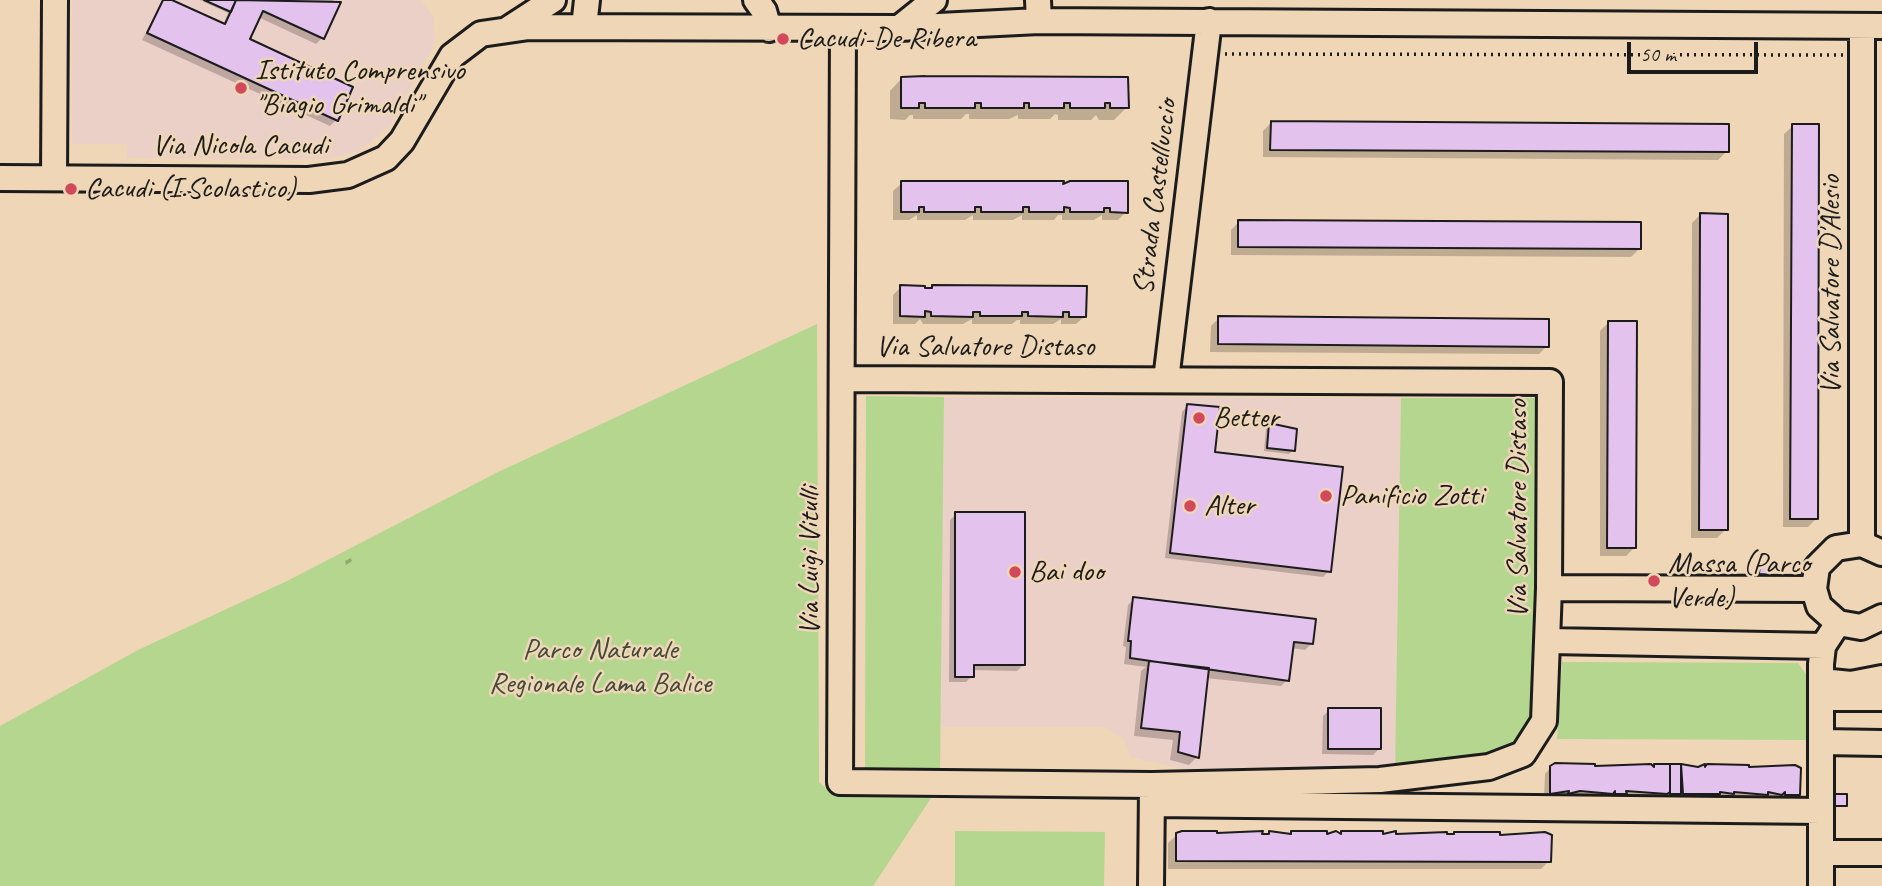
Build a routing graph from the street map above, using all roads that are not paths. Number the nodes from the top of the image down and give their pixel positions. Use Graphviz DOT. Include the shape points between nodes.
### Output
graph roads {
  1 [pos="55,0"];
  2 [pos="553,0"];
  3 [pos="587,0"];
  4 [pos="756,0"];
  5 [pos="934,0"];
  6 [pos="1014,11"];
  7 [pos="1039,11"];
  8 [pos="1209,21"];
  9 [pos="1872,26"];
  10 [pos="584,27"];
  11 [pos="844,28"];
  12 [pos="769,29"];
  13 [pos="899,29"];
  14 [pos="504,31"];
  15 [pos="0,178"];
  16 [pos="54,178"];
  17 [pos="842,379"];
  18 [pos="1166,380"];
  19 [pos="1872,549"];
  20 [pos="1549,588"];
  21 [pos="1814,589"];
  22 [pos="1878,622"];
  23 [pos="1838,623"];
  24 [pos="1548,641"];
  25 [pos="1823,646"];
  26 [pos="1882,678"];
  27 [pos="1821,689"];
  28 [pos="1882,698"];
  29 [pos="1821,742"];
  30 [pos="1882,743"];
  31 [pos="1152,794"];
  32 [pos="1821,811"];
  33 [pos="1822,852"];
  34 [pos="1882,853"];
  35 [pos="1151,886"];
  36 [pos="1821,886"];
  1 -- 16 [label="street"];
  2 -- 14 [label="street"];
  3 -- 10 [label="street"];
  4 -- 12 [label="street"];
  5 -- 13 [label="street"];
  6 -- 7 [label="street, Via Nicola Cacudi"];
  6 -- 13 [label="street, Via Nicola Cacudi"];
  7 -- 8 [label="street, Via Nicola Cacudi"];
  8 -- 9 [label="street, Via Nicola Cacudi"];
  8 -- 18 [label="street, Strada Castelluccio"];
  9 -- 19 [label="street, Via Salvatore D'Alesio" via="1862,55"];
  10 -- 12 [label="street, Via Nicola Cacudi"];
  10 -- 14 [label="street, Via Nicola Cacudi"];
  11 -- 12 [label="street, Via Nicola Cacudi"];
  11 -- 13 [label="street, Via Nicola Cacudi"];
  11 -- 17 [label="street, Via Luigi Vitulli"];
  14 -- 16 [label="street, Via Nicola Cacudi" via="481,34 452,56 402,141 386,158 348,175 309,180"];
  15 -- 16 [label="street, Via Nicola Cacudi"];
  17 -- 18 [label="street, Via Salvatore Distaso"];
  17 -- 31 [label="street, Via Luigi Vitulli" via="840,782"];
  18 -- 20 [label="street, Via Salvatore Distaso" via="1550,382"];
  19 -- 21 [label="street" via="1848,544 1825,556 1817,567"];
  20 -- 21 [label="street"];
  20 -- 24 [label="street, Via Salvatore Distaso"];
  21 -- 23 [label="street" via="1819,606"];
  22 -- 23 [label="street" via="1861,627"];
  23 -- 25 [label="street"];
  24 -- 25 [label="street"];
  24 -- 31 [label="street, Via Salvatore Distaso" via="1544,721 1523,754 1489,767 1380,780"];
  25 -- 27 [label="street"];
  26 -- 27 [label="street"];
  27 -- 28 [label="street"];
  27 -- 29 [label="street"];
  29 -- 30 [label="street"];
  29 -- 32 [label="street"];
  31 -- 32 [label="street"];
  31 -- 35 [label="street"];
  32 -- 33 [label="street"];
  33 -- 34 [label="street"];
  33 -- 36 [label="street"];
}
